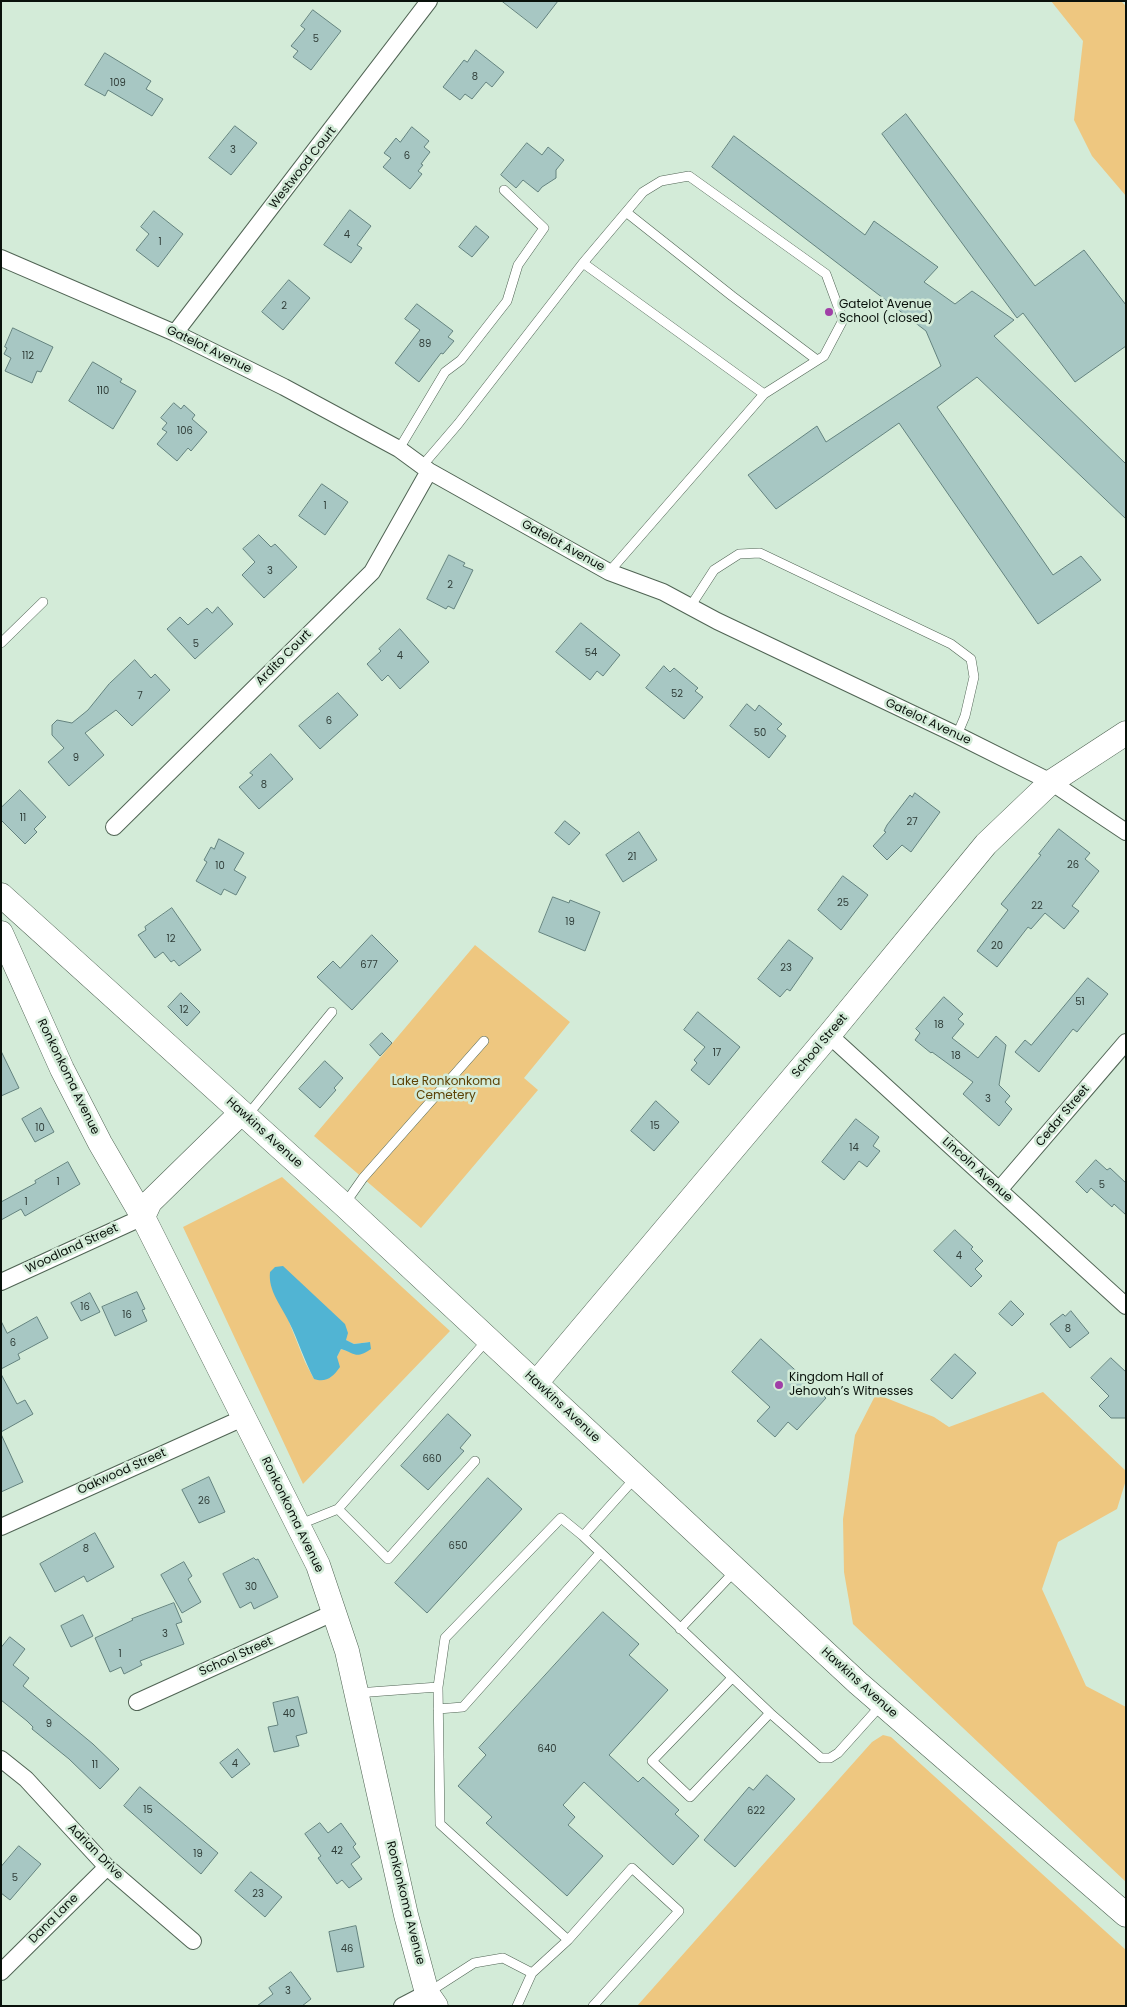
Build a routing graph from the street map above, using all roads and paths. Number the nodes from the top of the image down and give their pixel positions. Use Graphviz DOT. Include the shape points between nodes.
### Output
graph roads {
  1 [pos="421,4"];
  2 [pos="504,190"];
  3 [pos="626,212"];
  4 [pos="1,258"];
  5 [pos="583,263"];
  6 [pos="175,333"];
  7 [pos="817,360"];
  8 [pos="764,394"];
  9 [pos="399,449"];
  10 [pos="426,468"];
  11 [pos="609,572"];
  12 [pos="43,602"];
  13 [pos="690,607"];
  14 [pos="1,643"];
  15 [pos="1126,733"];
  16 [pos="957,735"];
  17 [pos="1052,782"];
  18 [pos="114,827"];
  19 [pos="1126,832"];
  20 [pos="1,895"];
  21 [pos="1,933"];
  22 [pos="332,1012"];
  23 [pos="829,1035"];
  24 [pos="484,1042"];
  25 [pos="1126,1042"];
  26 [pos="244,1115"];
  27 [pos="999,1190"];
  28 [pos="344,1205"];
  29 [pos="143,1217"];
  30 [pos="1,1282"];
  31 [pos="1126,1306"];
  32 [pos="488,1338"];
  33 [pos="536,1383"];
  34 [pos="243,1418"];
  35 [pos="476,1460"];
  36 [pos="637,1477"];
  37 [pos="338,1509"];
  38 [pos="298,1525"];
  39 [pos="1,1527"];
  40 [pos="583,1536"];
  41 [pos="600,1553"];
  42 [pos="736,1570"];
  43 [pos="335,1612"];
  44 [pos="680,1629"];
  45 [pos="732,1678"];
  46 [pos="438,1687"];
  47 [pos="356,1693"];
  48 [pos="137,1702"];
  49 [pos="882,1704"];
  50 [pos="438,1709"];
  51 [pos="770,1714"];
  52 [pos="1,1759"];
  53 [pos="107,1867"];
  54 [pos="1126,1915"];
  55 [pos="568,1940"];
  56 [pos="193,1941"];
  57 [pos="1,1972"];
  58 [pos="532,1973"];
  59 [pos="432,1999"];
  60 [pos="402,2006"];
  61 [pos="517,2006"];
  62 [pos="592,2006"];
  1 -- 6 [label="street, Westwood Court"];
  2 -- 9 [label="lane" via="544,228 518,265 507,301 461,360 445,372"];
  3 -- 5 [label="lane"];
  3 -- 7 [label="lane"];
  3 -- 7 [label="lane" via="643,192 661,181 689,176 826,274 843,320 824,356"];
  4 -- 6 [label="street, Gatelot Avenue"];
  5 -- 8 [label="lane"];
  5 -- 10 [label="lane"];
  6 -- 9 [label="street, Gatelot Avenue"];
  7 -- 8 [label="lane"];
  8 -- 11 [label="lane"];
  9 -- 10 [label="street, Gatelot Avenue"];
  10 -- 11 [label="street, Gatelot Avenue"];
  10 -- 18 [label="street, Ardito Court" via="372,572"];
  11 -- 13 [label="street, Gatelot Avenue" via="663,592"];
  12 -- 14 [label="lane"];
  13 -- 16 [label="street, Gatelot Avenue"];
  13 -- 16 [label="lane" via="714,570 739,554 760,553 951,644 971,659 974,677"];
  15 -- 17 [label="street, School Street"];
  16 -- 17 [label="street, Gatelot Avenue"];
  17 -- 19 [label="street, Gatelot Avenue"];
  17 -- 23 [label="street, School Street" via="986,844"];
  20 -- 26 [label="street, Hawkins Avenue"];
  21 -- 29 [label="street, Ronkonkoma Avenue" via="62,1069"];
  22 -- 26 [label="lane"];
  23 -- 27 [label="street, Lincoln Avenue"];
  23 -- 33 [label="street, School Street"];
  24 -- 28 [label="lane" via="363,1178"];
  25 -- 27 [label="street, Cedar Street"];
  26 -- 28 [label="street, Hawkins Avenue"];
  26 -- 29 [label="street" via="150,1202"];
  27 -- 31 [label="street, Lincoln Avenue"];
  28 -- 32 [label="street, Hawkins Avenue"];
  29 -- 30 [label="street, Woodland Street"];
  29 -- 34 [label="street, Ronkonkoma Avenue"];
  32 -- 33 [label="street, Hawkins Avenue"];
  32 -- 37 [label="lane"];
  33 -- 36 [label="street, Hawkins Avenue"];
  34 -- 38 [label="street, Ronkonkoma Avenue"];
  34 -- 39 [label="street, Oakwood Street"];
  35 -- 37 [label="lane" via="388,1559"];
  36 -- 40 [label="lane"];
  36 -- 42 [label="street, Hawkins Avenue"];
  37 -- 38 [label="lane"];
  38 -- 43 [label="street, Ronkonkoma Avenue" via="318,1565"];
  40 -- 41 [label="lane"];
  40 -- 46 [label="lane" via="561,1518 445,1638"];
  41 -- 44 [label="lane"];
  41 -- 50 [label="lane" via="463,1706"];
  42 -- 44 [label="lane"];
  42 -- 49 [label="street, Hawkins Avenue"];
  43 -- 47 [label="street, Ronkonkoma Avenue"];
  43 -- 48 [label="street, School Street"];
  44 -- 45 [label="lane"];
  45 -- 51 [label="lane"];
  45 -- 51 [label="lane" via="652,1761 690,1797"];
  46 -- 47 [label="lane"];
  46 -- 50 [label="lane"];
  47 -- 59 [label="street, Ronkonkoma Avenue" via="406,1915"];
  49 -- 51 [label="lane" via="830,1758 821,1758"];
  49 -- 54 [label="street, Hawkins Avenue"];
  50 -- 55 [label="lane" via="440,1824"];
  52 -- 53 [label="street, Adrian Drive" via="26,1779"];
  53 -- 56 [label="street, Adrian Drive"];
  53 -- 57 [label="street, Dana Lane"];
  55 -- 58 [label="lane"];
  55 -- 62 [label="lane" via="632,1868 679,1912"];
  58 -- 59 [label="lane" via="504,1958 474,1963"];
  58 -- 61 [label="lane"];
  59 -- 60 [label="street"];
}
